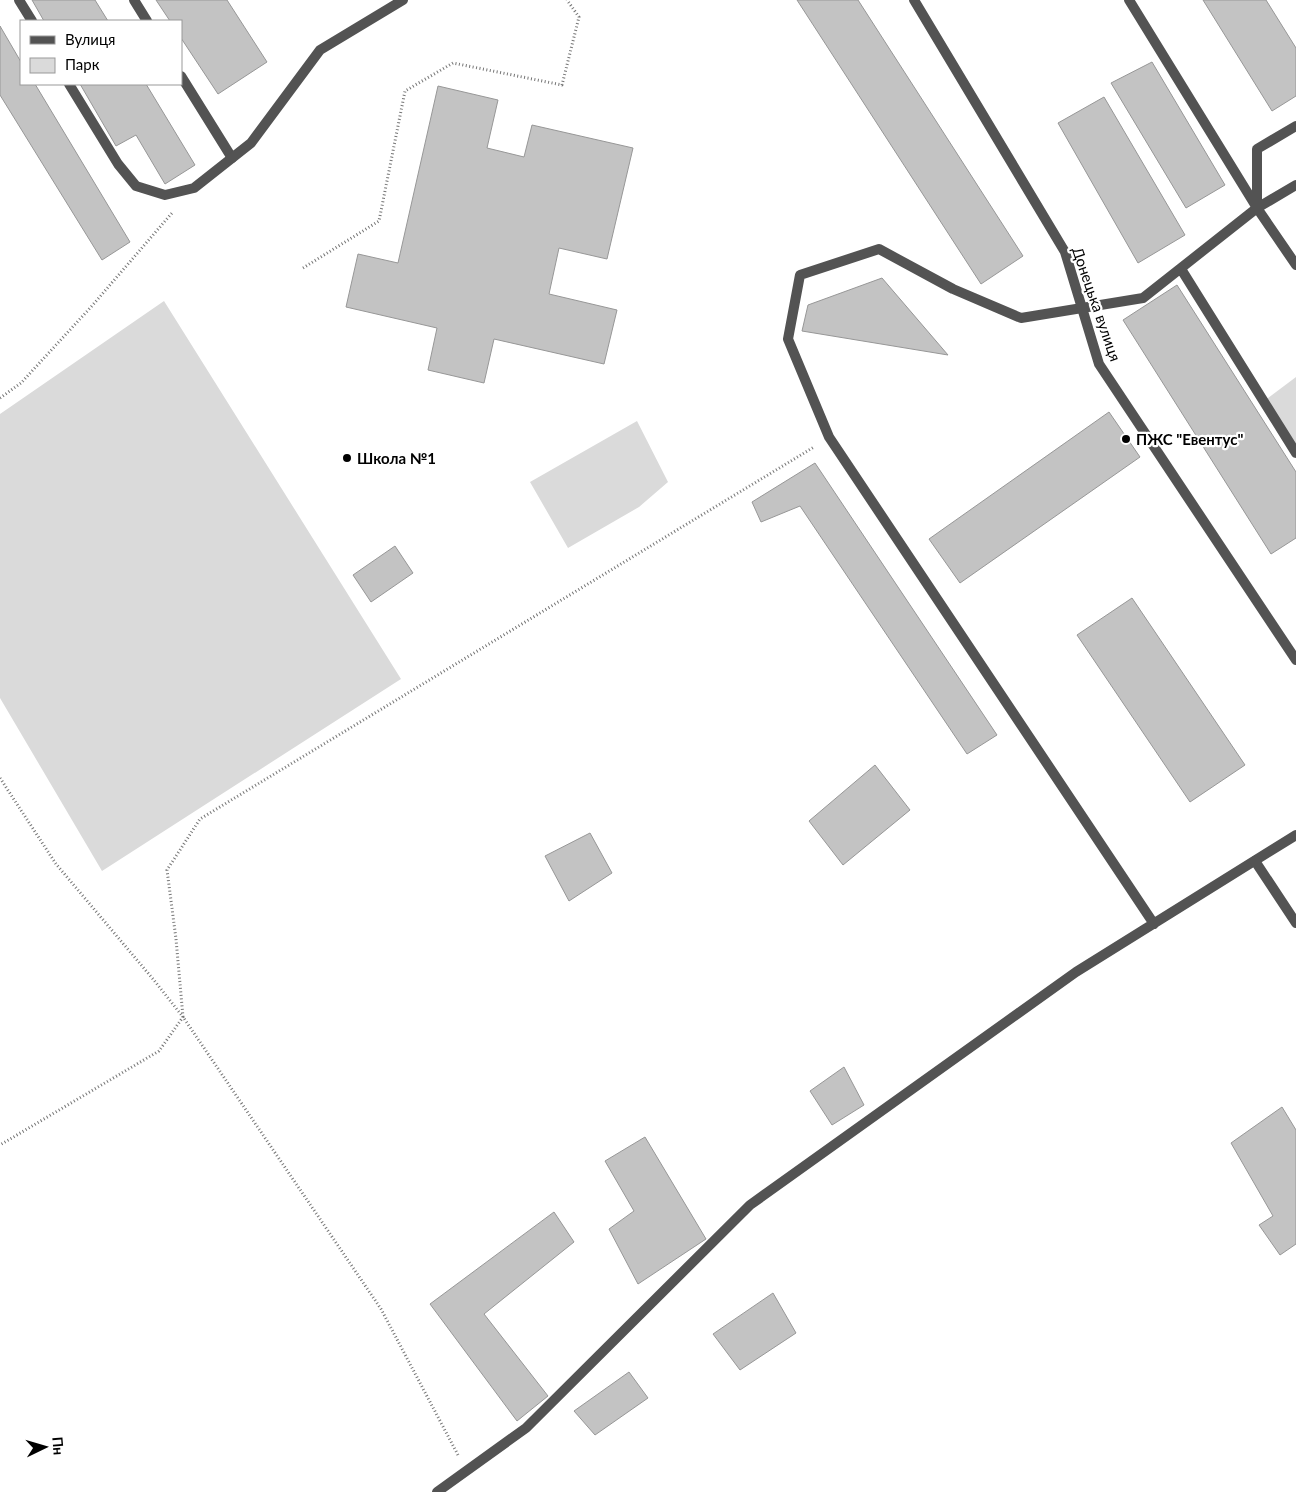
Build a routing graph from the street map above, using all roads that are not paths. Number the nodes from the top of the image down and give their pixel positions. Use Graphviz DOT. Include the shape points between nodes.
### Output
graph roads {
  1 [pos="19,0"];
  2 [pos="134,0"];
  3 [pos="403,0"];
  4 [pos="914,0"];
  5 [pos="1129,0"];
  6 [pos="31,20"];
  7 [pos="146,20"];
  8 [pos="182,78"];
  9 [pos="71,85"];
  10 [pos="1296,126"];
  11 [pos="232,158"];
  12 [pos="1296,185"];
  13 [pos="1257,208"];
  14 [pos="1296,265"];
  15 [pos="1181,269"];
  16 [pos="1082,308"];
  17 [pos="1296,453"];
  18 [pos="1296,658"];
  19 [pos="1296,835"];
  20 [pos="1255,861"];
  21 [pos="1296,923"];
  22 [pos="1154,924"];
  23 [pos="437,1492"];
  1 -- 6 [label="street"];
  2 -- 7 [label="street"];
  3 -- 11 [label="street" via="320,50 251,144"];
  4 -- 16 [label="street, Донецька вулиця" via="1065,252"];
  5 -- 13 [label="street"];
  8 -- 11 [label="street"];
  9 -- 11 [label="street" via="118,164 136,186 165,195 194,188"];
  10 -- 13 [label="street" via="1257,148"];
  12 -- 13 [label="street"];
  13 -- 14 [label="street"];
  13 -- 15 [label="street"];
  15 -- 16 [label="street" via="1143,298"];
  15 -- 17 [label="street"];
  16 -- 18 [label="street, Донецька вулиця" via="1099,364"];
  16 -- 22 [label="street" via="1021,318 953,289 879,249 800,275 788,339 829,437"];
  19 -- 20 [label="street"];
  20 -- 21 [label="street"];
  20 -- 22 [label="street"];
  22 -- 23 [label="street" via="1076,972 750,1205 526,1428"];
}
